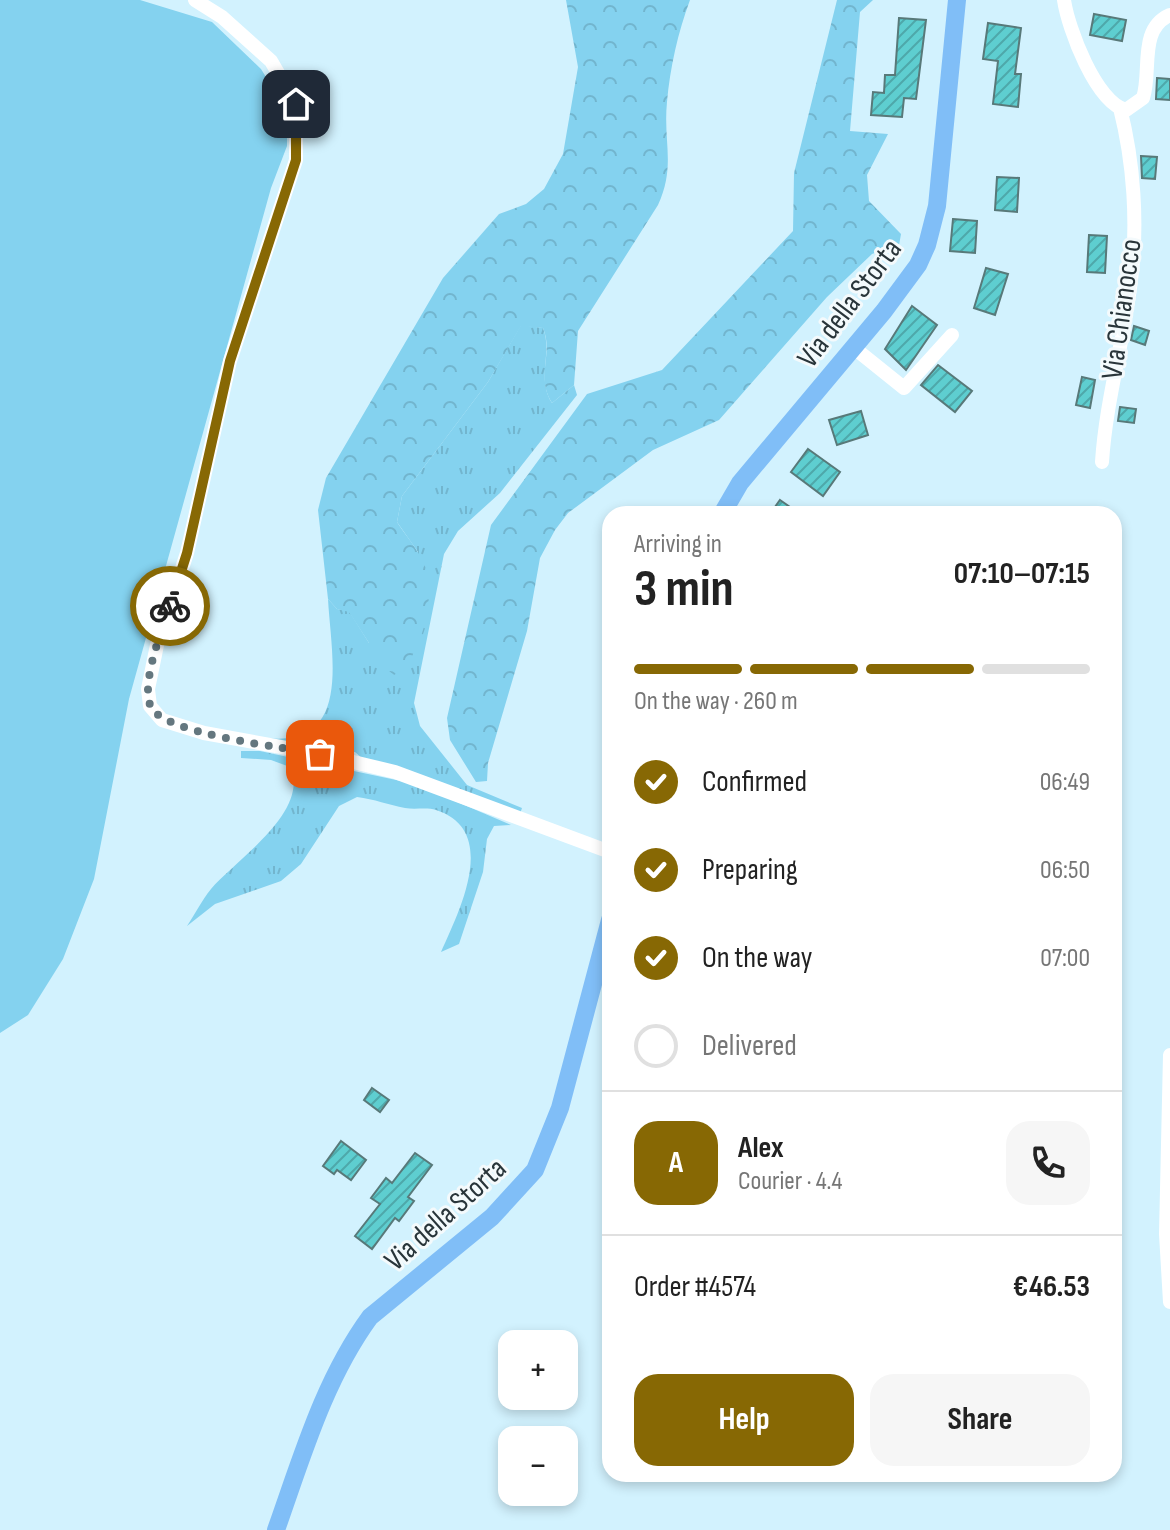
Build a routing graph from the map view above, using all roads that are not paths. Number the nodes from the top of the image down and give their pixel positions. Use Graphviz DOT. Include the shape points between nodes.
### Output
graph roads {
  1 [pos="195,0"];
  2 [pos="957,0"];
  3 [pos="1064,0"];
  4 [pos="1170,15"];
  5 [pos="1120,108"];
  6 [pos="952,335"];
  7 [pos="853,347"];
  8 [pos="1102,462"];
  9 [pos="727,506"];
  10 [pos="602,849"];
  11 [pos="602,950"];
  12 [pos="1170,1055"];
  13 [pos="1170,1302"];
  14 [pos="276,1530"];
  1 -- 10 [label="street" via="271,61 296,104 296,160 230,361 187,553 157,645 150,706 162,720 204,733 395,772"];
  2 -- 7 [label="main road, Via della Storta" via="934,222 918,265"];
  3 -- 5 [label="street" via="1084,60"];
  4 -- 5 [label="street" via="1152,31 1143,98 1132,108"];
  5 -- 8 [label="street, Via Chianocco" via="1133,202 1132,277 1111,379"];
  6 -- 7 [label="street" via="904,388"];
  7 -- 9 [label="main road, Via della Storta"];
  11 -- 14 [label="main road, Via della Storta" via="560,1108 535,1170 492,1217 370,1317 356,1335 322,1406"];
  12 -- 13 [label="street"];
}
